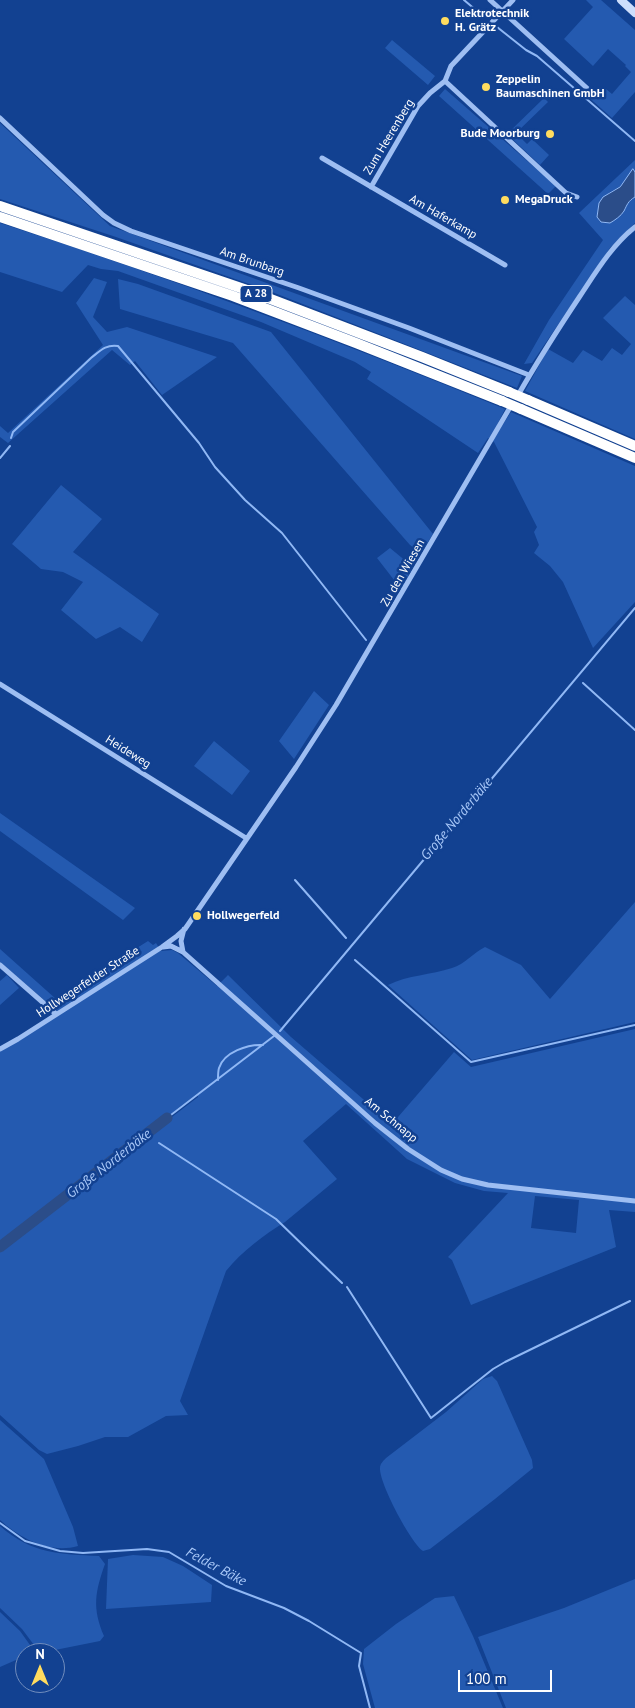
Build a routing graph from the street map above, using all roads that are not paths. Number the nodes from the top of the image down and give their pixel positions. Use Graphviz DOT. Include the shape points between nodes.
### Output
graph roads {
  1 [pos="490,0"];
  2 [pos="513,0"];
  3 [pos="621,0"];
  4 [pos="503,12"];
  5 [pos="635,13"];
  6 [pos="445,81"];
  7 [pos="589,90"];
  8 [pos="0,118"];
  9 [pos="322,158"];
  10 [pos="371,187"];
  11 [pos="577,196"];
  12 [pos="0,206"];
  13 [pos="0,217"];
  14 [pos="635,227"];
  15 [pos="505,265"];
  16 [pos="529,375"];
  17 [pos="505,397"];
  18 [pos="525,404"];
  19 [pos="635,446"];
  20 [pos="635,458"];
  21 [pos="0,684"];
  22 [pos="246,838"];
  23 [pos="184,929"];
  24 [pos="162,946"];
  25 [pos="183,952"];
  26 [pos="0,964"];
  27 [pos="56,1014"];
  28 [pos="0,1049"];
  29 [pos="635,1201"];
  1 -- 4 [label="street"];
  2 -- 4 [label="street, Zum Heerenberg"];
  3 -- 5 [label="main road"];
  4 -- 6 [label="street, Zum Heerenberg" via="451,66"];
  4 -- 7 [label="street"];
  6 -- 10 [label="street, Zum Heerenberg" via="418,106"];
  6 -- 11 [label="street" via="566,193"];
  8 -- 16 [label="street, Am Brunbarg" via="114,223 354,308"];
  9 -- 10 [label="street, Zum Heerenberg"];
  10 -- 15 [label="street, Am Haferkamp"];
  12 -- 17 [label="highway, A 28" via="247,290 422,357"];
  13 -- 17 [label="highway, A 28" via="233,296"];
  14 -- 16 [label="street, Zu den Wiesen" via="622,238 595,274"];
  16 -- 22 [label="street, Zu den Wiesen" via="336,706"];
  17 -- 18 [label="highway, A 28, bridge"];
  18 -- 19 [label="highway, A 28"];
  18 -- 20 [label="highway, A 28"];
  21 -- 22 [label="street, Heideweg"];
  22 -- 23 [label="street, Zu den Wiesen"];
  23 -- 24 [label="street, Hollwegerfelder Straße"];
  23 -- 25 [label="street"];
  24 -- 25 [label="street, Am Schnapp"];
  24 -- 27 [label="street, Hollwegerfelder Straße"];
  25 -- 29 [label="street, Am Schnapp" via="375,1122 408,1149 449,1173 488,1185"];
  26 -- 27 [label="street"];
  27 -- 28 [label="street, Hollwegerfelder Straße"];
}
